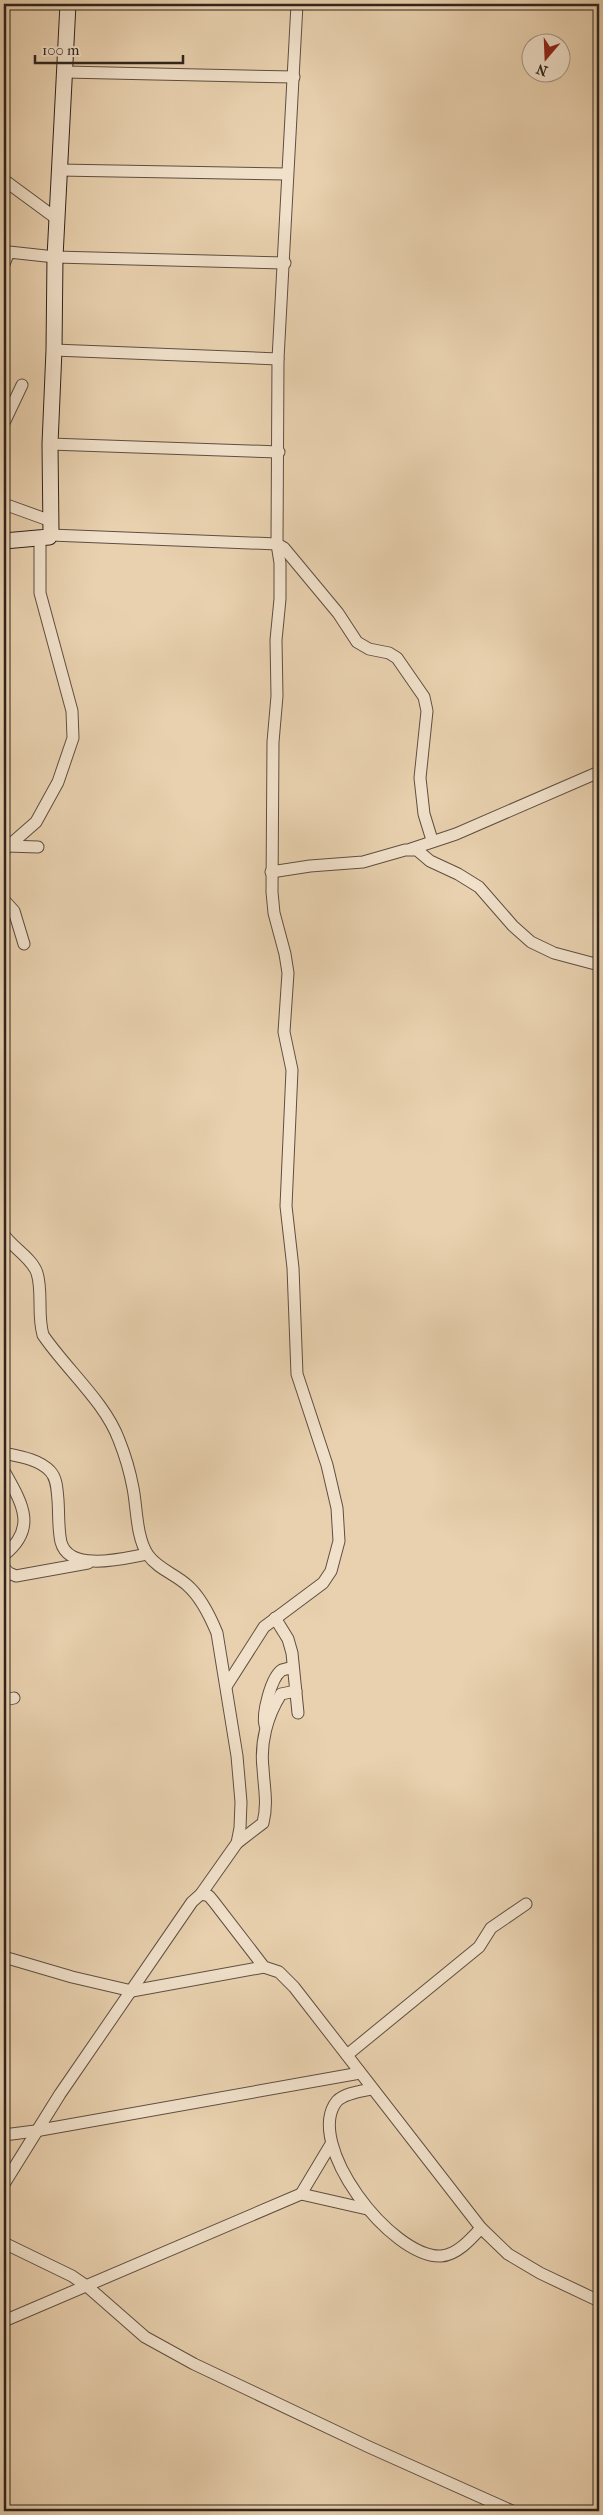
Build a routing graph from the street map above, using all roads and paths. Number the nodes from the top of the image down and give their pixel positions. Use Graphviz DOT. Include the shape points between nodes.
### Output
graph roads {
  1 [pos="68,4"];
  2 [pos="297,4"];
  3 [pos="65,72"];
  4 [pos="294,77"];
  5 [pos="59,170"];
  6 [pos="287,174"];
  7 [pos="4,180"];
  8 [pos="57,219"];
  9 [pos="6,252"];
  10 [pos="55,257"];
  11 [pos="285,263"];
  12 [pos="4,264"];
  13 [pos="54,350"];
  14 [pos="278,359"];
  15 [pos="22,385"];
  16 [pos="4,423"];
  17 [pos="50,444"];
  18 [pos="279,452"];
  19 [pos="4,504"];
  20 [pos="47,531"];
  21 [pos="4,541"];
  22 [pos="277,544"];
  23 [pos="599,772"];
  24 [pos="432,840"];
  25 [pos="38,847"];
  26 [pos="5,848"];
  27 [pos="411,849"];
  28 [pos="272,872"];
  29 [pos="4,900"];
  30 [pos="24,944"];
  31 [pos="599,965"];
  32 [pos="4,1235"];
  33 [pos="4,1453"];
  34 [pos="4,1471"];
  35 [pos="147,1554"];
  36 [pos="4,1555"];
  37 [pos="95,1561"];
  38 [pos="4,1568"];
  39 [pos="275,1618"];
  40 [pos="294,1668"];
  41 [pos="227,1685"];
  42 [pos="296,1690"];
  43 [pos="298,1713"];
  44 [pos="266,1729"];
  45 [pos="237,1843"];
  46 [pos="201,1894"];
  47 [pos="526,1904"];
  48 [pos="4,1957"];
  49 [pos="264,1967"];
  50 [pos="132,1991"];
  51 [pos="348,2055"];
  52 [pos="360,2072"];
  53 [pos="372,2089"];
  54 [pos="35,2131"];
  55 [pos="4,2135"];
  56 [pos="331,2144"];
  57 [pos="4,2184"];
  58 [pos="301,2194"];
  59 [pos="367,2208"];
  60 [pos="481,2228"];
  61 [pos="4,2243"];
  62 [pos="88,2287"];
  63 [pos="599,2301"];
  64 [pos="4,2321"];
  65 [pos="512,2511"];
  1 -- 3 [label="street"];
  2 -- 4 [label="street"];
  3 -- 4 [label="street"];
  3 -- 5 [label="street"];
  4 -- 6 [label="street"];
  5 -- 6 [label="street"];
  5 -- 8 [label="street"];
  6 -- 11 [label="street"];
  7 -- 8 [label="street"];
  8 -- 10 [label="street"];
  9 -- 10 [label="street"];
  9 -- 12 [label="street"];
  10 -- 11 [label="street"];
  10 -- 13 [label="street"];
  11 -- 14 [label="street"];
  13 -- 14 [label="street"];
  13 -- 17 [label="street"];
  14 -- 18 [label="street"];
  15 -- 16 [label="street"];
  17 -- 18 [label="street"];
  17 -- 20 [label="street"];
  18 -- 22 [label="street"];
  19 -- 20 [label="street"];
  20 -- 21 [label="street"];
  20 -- 22 [label="street"];
  20 -- 26 [label="street" via="40,593 72,711 73,738 58,782 36,822"];
  22 -- 24 [label="street" via="297,561 338,612 357,642 397,658 424,697 427,711 420,778 424,814"];
  22 -- 28 [label="street" via="280,598 276,640"];
  23 -- 24 [label="street" via="456,834"];
  24 -- 27 [label="street"];
  25 -- 26 [label="street"];
  27 -- 28 [label="street" via="363,862"];
  27 -- 31 [label="street" via="479,887 531,942 554,953"];
  28 -- 39 [label="street" via="274,912 288,973 284,1032 292,1070 286,1206 293,1268 297,1374 327,1466 338,1508 339,1526 336,1555 323,1583"];
  29 -- 30 [label="street" via="14,911"];
  32 -- 35 [label="street" via="37,1273 39,1322 43,1335 107,1418 119,1439"];
  33 -- 37 [label="street" via="50,1470 56,1484 64,1550 72,1557"];
  34 -- 36 [label="street" via="21,1504 25,1524 20,1541"];
  35 -- 37 [label="street"];
  35 -- 41 [label="street" via="160,1568 186,1584 211,1618"];
  37 -- 38 [label="street" via="16,1576"];
  39 -- 40 [label="street" via="288,1639"];
  39 -- 41 [label="street" via="264,1627"];
  40 -- 42 [label="street"];
  40 -- 44 [label="street" via="282,1670 276,1676 264,1713"];
  41 -- 45 [label="street" via="242,1802"];
  42 -- 43 [label="street"];
  42 -- 44 [label="street" via="281,1694"];
  44 -- 45 [label="street" via="262,1756 266,1797 264,1816 258,1827"];
  45 -- 46 [label="street"];
  46 -- 49 [label="street" via="209,1896"];
  46 -- 50 [label="street" via="192,1902"];
  47 -- 51 [label="street" via="491,1928 479,1947"];
  48 -- 50 [label="street"];
  49 -- 50 [label="street"];
  49 -- 51 [label="street" via="279,1972 294,1987"];
  50 -- 54 [label="street"];
  51 -- 52 [label="street"];
  52 -- 53 [label="street"];
  52 -- 54 [label="street"];
  53 -- 56 [label="street" via="338,2100 330,2113"];
  53 -- 60 [label="street"];
  54 -- 55 [label="street"];
  54 -- 57 [label="street"];
  56 -- 58 [label="street"];
  56 -- 59 [label="street"];
  58 -- 59 [label="street"];
  58 -- 62 [label="street"];
  59 -- 60 [label="street" via="397,2239 426,2254 442,2256 452,2252 467,2243"];
  60 -- 63 [label="street" via="508,2254"];
  61 -- 62 [label="street" via="51,2264"];
  62 -- 64 [label="street"];
  62 -- 65 [label="street" via="145,2337 194,2364"];
}
